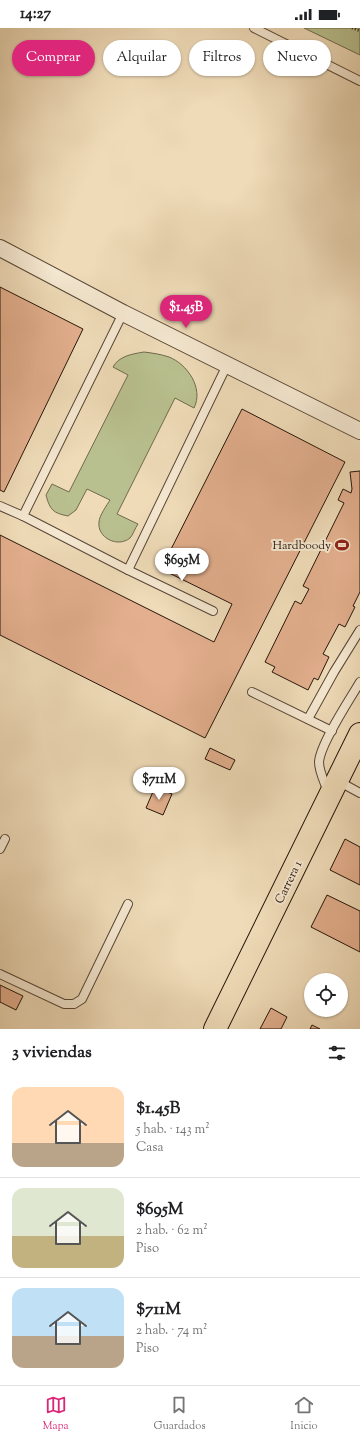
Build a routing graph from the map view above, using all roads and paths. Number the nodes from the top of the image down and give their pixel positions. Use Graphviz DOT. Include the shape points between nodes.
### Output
graph roads {
  1 [pos="254,28"];
  2 [pos="352,28"];
  3 [pos="360,31"];
  4 [pos="360,81"];
  5 [pos="0,248"];
  6 [pos="123,313"];
  7 [pos="227,365"];
  8 [pos="360,431"];
  9 [pos="0,506"];
  10 [pos="22,516"];
  11 [pos="128,570"];
  12 [pos="213,611"];
  13 [pos="360,630"];
  14 [pos="360,682"];
  15 [pos="252,692"];
  16 [pos="308,719"];
  17 [pos="332,731"];
  18 [pos="360,736"];
  19 [pos="334,789"];
  20 [pos="360,793"];
  21 [pos="5,839"];
  22 [pos="0,849"];
  23 [pos="128,904"];
  24 [pos="0,974"];
  25 [pos="215,1029"];
  1 -- 4 [label="lane"];
  2 -- 3 [label="path"];
  5 -- 6 [label="street"];
  6 -- 7 [label="street"];
  6 -- 10 [label="lane"];
  7 -- 8 [label="street"];
  7 -- 11 [label="lane"];
  9 -- 10 [label="lane"];
  10 -- 11 [label="lane"];
  11 -- 12 [label="lane"];
  13 -- 16 [label="lane"];
  14 -- 17 [label="lane"];
  15 -- 16 [label="lane"];
  16 -- 17 [label="lane"];
  17 -- 19 [label="lane" via="319,763"];
  18 -- 19 [label="main road, Carrera 1"];
  19 -- 20 [label="lane"];
  19 -- 25 [label="main road, Carrera 1"];
  21 -- 22 [label="lane"];
  23 -- 24 [label="lane" via="82,999 74,1004 64,1004"];
}
